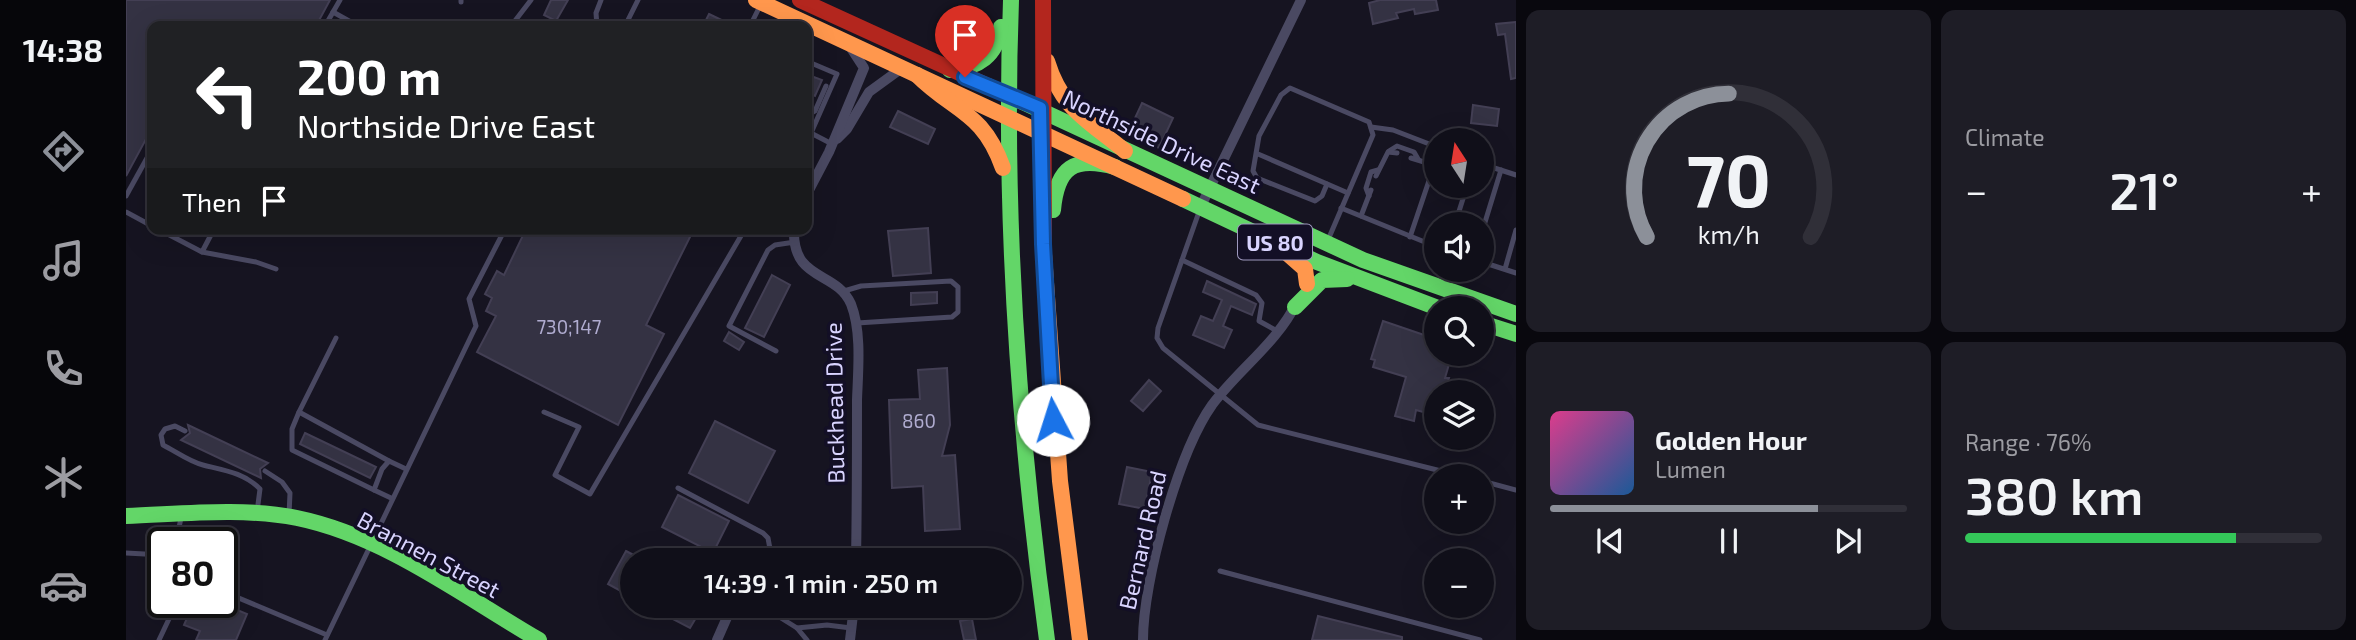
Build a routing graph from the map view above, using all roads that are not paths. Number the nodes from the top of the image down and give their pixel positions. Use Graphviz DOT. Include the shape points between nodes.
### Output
graph roads {
  1 [pos="340,0"];
  2 [pos="531,0"];
  3 [pos="601,0"];
  4 [pos="638,0"];
  5 [pos="800,0"];
  6 [pos="1002,0"];
  7 [pos="1011,0"];
  8 [pos="1043,0"];
  9 [pos="1301,0"];
  10 [pos="759,1"];
  11 [pos="333,12"];
  12 [pos="328,21"];
  13 [pos="349,21"];
  14 [pos="515,21"];
  15 [pos="596,21"];
  16 [pos="628,21"];
  17 [pos="753,21"];
  18 [pos="802,21"];
  19 [pos="812,25"];
  20 [pos="846,41"];
  21 [pos="1042,42"];
  22 [pos="812,63"];
  23 [pos="950,70"];
  24 [pos="909,71"];
  25 [pos="832,72"];
  26 [pos="1007,95"];
  27 [pos="812,107"];
  28 [pos="1040,108"];
  29 [pos="1006,115"];
  30 [pos="812,126"];
  31 [pos="1371,127"];
  32 [pos="1040,133"];
  33 [pos="812,134"];
  34 [pos="1424,142"];
  35 [pos="832,144"];
  36 [pos="1125,151"];
  37 [pos="1388,152"];
  38 [pos="1397,153"];
  39 [pos="1258,154"];
  40 [pos="147,158"];
  41 [pos="1424,162"];
  42 [pos="1115,167"];
  43 [pos="1494,168"];
  44 [pos="1501,170"];
  45 [pos="1516,175"];
  46 [pos="1008,183"];
  47 [pos="812,184"];
  48 [pos="1327,184"];
  49 [pos="1209,189"];
  50 [pos="1348,193"];
  51 [pos="1424,195"];
  52 [pos="126,196"];
  53 [pos="1201,206"];
  54 [pos="1341,208"];
  55 [pos="126,212"];
  56 [pos="1488,212"];
  57 [pos="1361,216"];
  58 [pos="1234,222"];
  59 [pos="147,223"];
  60 [pos="1516,230"];
  61 [pos="169,235"];
  62 [pos="211,235"];
  63 [pos="502,235"];
  64 [pos="741,235"];
  65 [pos="794,235"];
  66 [pos="1410,237"];
  67 [pos="795,242"];
  68 [pos="1424,242"];
  69 [pos="1326,243"];
  70 [pos="202,252"];
  71 [pos="1182,260"];
  72 [pos="1317,262"];
  73 [pos="1494,266"];
  74 [pos="276,269"];
  75 [pos="1505,269"];
  76 [pos="1516,273"];
  77 [pos="1364,280"];
  78 [pos="1307,284"];
  79 [pos="844,291"];
  80 [pos="1424,303"];
  81 [pos="1295,307"];
  82 [pos="1516,314"];
  83 [pos="854,324"];
  84 [pos="1494,327"];
  85 [pos="1279,332"];
  86 [pos="1516,334"];
  87 [pos="336,338"];
  88 [pos="776,351"];
  89 [pos="1048,365"];
  90 [pos="1221,396"];
  91 [pos="299,412"];
  92 [pos="544,412"];
  93 [pos="185,431"];
  94 [pos="389,461"];
  95 [pos="1424,467"];
  96 [pos="406,469"];
  97 [pos="265,471"];
  98 [pos="1494,484"];
  99 [pos="678,488"];
  100 [pos="374,490"];
  101 [pos="1516,490"];
  102 [pos="391,498"];
  103 [pos="181,515"];
  104 [pos="257,515"];
  105 [pos="126,516"];
  106 [pos="289,519"];
  107 [pos="179,527"];
  108 [pos="373,545"];
  109 [pos="770,548"];
  110 [pos="856,548"];
  111 [pos="126,552"];
  112 [pos="147,554"];
  113 [pos="1220,571"];
  114 [pos="238,598"];
  115 [pos="169,618"];
  116 [pos="727,618"];
  117 [pos="782,618"];
  118 [pos="852,618"];
  119 [pos="797,628"];
  120 [pos="851,628"];
  121 [pos="326,638"];
  122 [pos="159,640"];
  123 [pos="539,640"];
  124 [pos="717,640"];
  125 [pos="807,640"];
  126 [pos="850,640"];
  127 [pos="1047,640"];
  128 [pos="1080,640"];
  129 [pos="1143,640"];
  130 [pos="1480,640"];
  1 -- 11 [label="lane"];
  2 -- 14 [label="lane"];
  3 -- 15 [label="lane"];
  4 -- 16 [label="lane"];
  5 -- 23 [label="main road, Northside Drive East / US 80"];
  6 -- 23 [label="main road" via="1000,34 992,55 968,70"];
  7 -- 26 [label="main road"];
  8 -- 21 [label="main road"];
  9 -- 49 [label="street"];
  10 -- 17 [label="lane"];
  10 -- 18 [label="main road, Northside Drive East / US 80"];
  11 -- 12 [label="lane"];
  11 -- 13 [label="lane"];
  19 -- 20 [label="main road, Northside Drive East / US 80"];
  20 -- 24 [label="main road, Northside Drive East / US 80"];
  20 -- 35 [label="street" via="864,68"];
  21 -- 28 [label="main road"];
  21 -- 36 [label="main road" via="1055,89 1067,108"];
  22 -- 25 [label="lane"];
  23 -- 26 [label="main road, Northside Drive East / US 80"];
  24 -- 29 [label="main road, Northside Drive East / US 80"];
  24 -- 35 [label="street" via="869,92"];
  24 -- 46 [label="main road" via="965,109 983,128 998,150"];
  25 -- 27 [label="lane"];
  25 -- 30 [label="lane" via="837,74 835,82"];
  26 -- 28 [label="main road, Northside Drive East / US 80"];
  26 -- 29 [label="main road"];
  28 -- 32 [label="main road"];
  28 -- 36 [label="main road, Northside Drive East / US 80"];
  29 -- 32 [label="main road, Northside Drive East / US 80"];
  29 -- 46 [label="main road"];
  31 -- 34 [label="lane"];
  31 -- 39 [label="lane" via="1369,122 1290,88 1281,95 1259,136"];
  31 -- 50 [label="lane" via="1373,135"];
  32 -- 42 [label="main road, Northside Drive East / US 80"];
  32 -- 89 [label="main road"];
  33 -- 35 [label="lane"];
  35 -- 47 [label="street"];
  36 -- 49 [label="main road, Northside Drive East / US 80"];
  37 -- 38 [label="lane"];
  37 -- 41 [label="lane" via="1397,146"];
  37 -- 57 [label="lane" via="1377,173 1371,172 1366,188 1370,193"];
  39 -- 48 [label="lane"];
  39 -- 48 [label="lane" via="1253,171 1257,178 1315,201"];
  40 -- 52 [label="lane"];
  42 -- 53 [label="main road, Northside Drive East / US 80"];
  42 -- 89 [label="main road" via="1099,161 1082,162 1069,167 1054,185 1055,279"];
  43 -- 44 [label="lane"];
  44 -- 45 [label="lane"];
  44 -- 56 [label="lane"];
  46 -- 127 [label="main road" via="1022,437"];
  48 -- 50 [label="lane"];
  49 -- 53 [label="street"];
  49 -- 69 [label="main road, Northside Drive East / US 80"];
  50 -- 54 [label="lane"];
  51 -- 66 [label="lane"];
  53 -- 58 [label="main road, Northside Drive East / US 80"];
  53 -- 71 [label="lane"];
  54 -- 57 [label="lane"];
  54 -- 69 [label="lane"];
  55 -- 59 [label="lane"];
  57 -- 66 [label="lane"];
  58 -- 72 [label="main road, Northside Drive East / US 80"];
  58 -- 78 [label="main road" via="1301,263"];
  60 -- 75 [label="lane"];
  61 -- 70 [label="lane"];
  62 -- 70 [label="lane"];
  63 -- 96 [label="lane" via="469,299 476,326"];
  64 -- 92 [label="lane" via="590,494 555,475 579,427"];
  65 -- 67 [label="street, Buckhead Drive"];
  66 -- 68 [label="lane"];
  67 -- 79 [label="street, Buckhead Drive" via="809,271"];
  67 -- 88 [label="lane" via="768,250 729,326"];
  69 -- 72 [label="street, Bernard Road"];
  69 -- 82 [label="main road, Northside Drive East / US 80"];
  70 -- 74 [label="lane"];
  71 -- 85 [label="lane" via="1256,295 1262,303 1258,321"];
  71 -- 90 [label="lane" via="1157,338"];
  72 -- 77 [label="main road, Northside Drive East / US 80"];
  72 -- 78 [label="street, Bernard Road"];
  73 -- 75 [label="lane"];
  75 -- 76 [label="lane"];
  77 -- 80 [label="main road, Northside Drive East / US 80"];
  77 -- 81 [label="main road" via="1332,275 1316,281"];
  78 -- 81 [label="street, Bernard Road"];
  79 -- 83 [label="street, Buckhead Drive"];
  79 -- 83 [label="lane" via="951,281 958,287 958,312 952,317"];
  81 -- 85 [label="street, Bernard Road"];
  83 -- 110 [label="street, Buckhead Drive" via="858,350"];
  84 -- 86 [label="main road"];
  85 -- 90 [label="street, Bernard Road"];
  87 -- 91 [label="lane"];
  89 -- 128 [label="main road"];
  90 -- 95 [label="lane" via="1258,425"];
  90 -- 129 [label="street, Bernard Road" via="1178,472 1151,583"];
  91 -- 94 [label="lane"];
  91 -- 100 [label="lane" via="292,429 292,450"];
  93 -- 104 [label="lane" via="174,426 165,429 163,445 254,483 260,489"];
  94 -- 96 [label="lane"];
  94 -- 100 [label="lane"];
  96 -- 102 [label="lane"];
  97 -- 106 [label="lane" via="290,493"];
  98 -- 101 [label="lane"];
  99 -- 109 [label="lane" via="763,533"];
  100 -- 102 [label="lane"];
  102 -- 108 [label="lane"];
  103 -- 104 [label="main road, Brannen Street"];
  103 -- 105 [label="main road, Brannen Street"];
  103 -- 107 [label="lane"];
  104 -- 106 [label="main road, Brannen Street"];
  106 -- 108 [label="main road, Brannen Street" via="317,523"];
  108 -- 121 [label="lane"];
  108 -- 123 [label="main road, Brannen Street"];
  111 -- 112 [label="lane"];
  113 -- 130 [label="lane"];
  114 -- 121 [label="lane"];
  115 -- 122 [label="lane"];
  116 -- 124 [label="street"];
  117 -- 119 [label="lane"];
  118 -- 120 [label="street"];
  119 -- 120 [label="lane"];
  119 -- 125 [label="lane"];
  120 -- 126 [label="street"];
}
